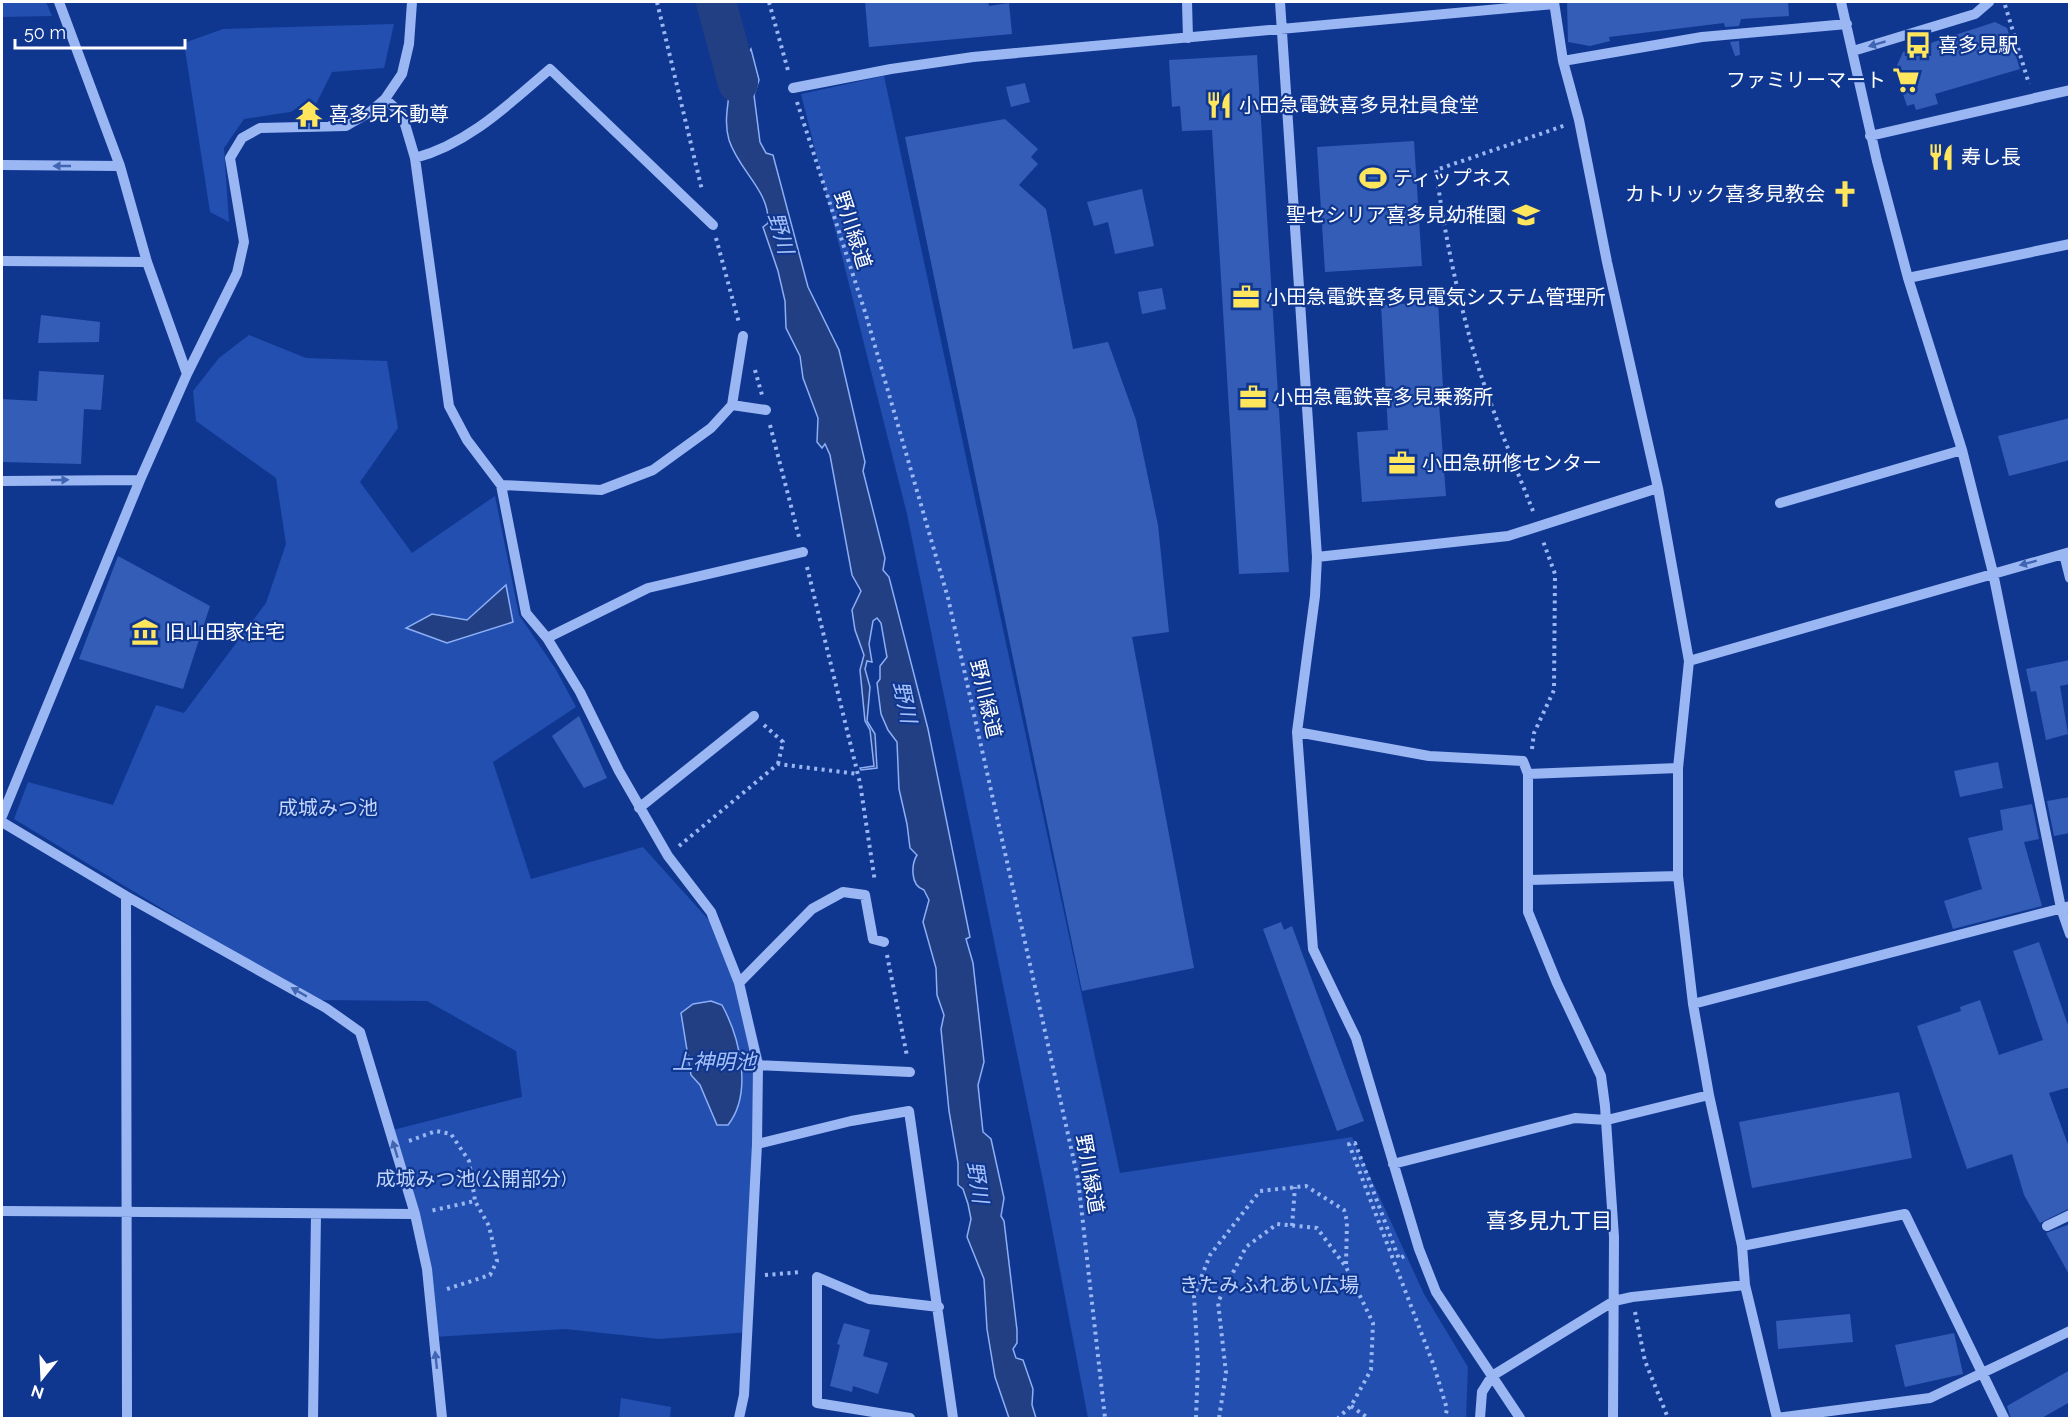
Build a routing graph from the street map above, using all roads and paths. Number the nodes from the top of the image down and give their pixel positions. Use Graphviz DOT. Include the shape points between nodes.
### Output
graph roads {
  1 [pos="59,2"];
  2 [pos="412,2"];
  3 [pos="657,2"];
  4 [pos="769,2"];
  5 [pos="1186,2"];
  6 [pos="1280,2"];
  7 [pos="1841,2"];
  8 [pos="1989,2"];
  9 [pos="2004,2"];
  10 [pos="1554,3"];
  11 [pos="1847,24"];
  12 [pos="1282,29"];
  13 [pos="1188,38"];
  14 [pos="1853,51"];
  15 [pos="1563,61"];
  16 [pos="793,88"];
  17 [pos="2070,90"];
  18 [pos="385,99"];
  19 [pos="2034,100"];
  20 [pos="1579,120"];
  21 [pos="1870,136"];
  22 [pos="415,158"];
  23 [pos="2,165"];
  24 [pos="120,166"];
  25 [pos="704,195"];
  26 [pos="713,225"];
  27 [pos="2070,244"];
  28 [pos="2,261"];
  29 [pos="147,262"];
  30 [pos="1908,278"];
  31 [pos="743,336"];
  32 [pos="187,374"];
  33 [pos="732,405"];
  34 [pos="766,410"];
  35 [pos="1962,450"];
  36 [pos="140,480"];
  37 [pos="2,481"];
  38 [pos="501,485"];
  39 [pos="1658,488"];
  40 [pos="1780,503"];
  41 [pos="1538,525"];
  42 [pos="803,552"];
  43 [pos="2067,553"];
  44 [pos="1317,557"];
  45 [pos="1993,573"];
  46 [pos="2070,578"];
  47 [pos="547,638"];
  48 [pos="1689,661"];
  49 [pos="754,716"];
  50 [pos="1297,732"];
  51 [pos="1523,761"];
  52 [pos="778,764"];
  53 [pos="1678,768"];
  54 [pos="858,774"];
  55 [pos="1528,774"];
  56 [pos="639,808"];
  57 [pos="2,816"];
  58 [pos="2,822"];
  59 [pos="668,856"];
  60 [pos="1677,876"];
  61 [pos="1529,880"];
  62 [pos="875,885"];
  63 [pos="126,896"];
  64 [pos="2065,907"];
  65 [pos="2070,934"];
  66 [pos="884,942"];
  67 [pos="739,983"];
  68 [pos="1693,1004"];
  69 [pos="758,1065"];
  70 [pos="910,1072"];
  71 [pos="1709,1095"];
  72 [pos="1607,1120"];
  73 [pos="407,1141"];
  74 [pos="757,1144"];
  75 [pos="1393,1164"];
  76 [pos="1295,1187"];
  77 [pos="475,1201"];
  78 [pos="2,1211"];
  79 [pos="126,1212"];
  80 [pos="316,1214"];
  81 [pos="415,1214"];
  82 [pos="2070,1215"];
  83 [pos="1292,1226"];
  84 [pos="2047,1226"];
  85 [pos="1742,1246"];
  86 [pos="1419,1250"];
  87 [pos="1346,1267"];
  88 [pos="749,1276"];
  89 [pos="817,1277"];
  90 [pos="1745,1285"];
  91 [pos="447,1289"];
  92 [pos="1632,1297"];
  93 [pos="1614,1301"];
  94 [pos="939,1307"];
  95 [pos="2070,1331"];
  96 [pos="1982,1372"];
  97 [pos="1492,1376"];
  98 [pos="1351,1406"];
  99 [pos="1777,1418"];
  100 [pos="127,1419"];
  101 [pos="313,1419"];
  102 [pos="442,1419"];
  103 [pos="739,1419"];
  104 [pos="910,1419"];
  105 [pos="953,1419"];
  106 [pos="1105,1419"];
  107 [pos="1196,1419"];
  108 [pos="1219,1419"];
  109 [pos="1338,1419"];
  110 [pos="1368,1419"];
  111 [pos="1445,1419"];
  112 [pos="1480,1419"];
  113 [pos="1521,1419"];
  114 [pos="1613,1419"];
  115 [pos="1668,1419"];
  116 [pos="2004,1419"];
  1 -- 24 [label="street"];
  2 -- 18 [label="street" via="402,74"];
  3 -- 25 [label="path"];
  4 -- 16 [label="path, 野川緑道"];
  5 -- 13 [label="street"];
  6 -- 12 [label="street"];
  7 -- 11 [label="street"];
  8 -- 14 [label="street, one-way" via="1975,14"];
  9 -- 19 [label="path"];
  10 -- 12 [label="street"];
  10 -- 15 [label="street"];
  11 -- 14 [label="street"];
  11 -- 15 [label="street" via="1702,37"];
  12 -- 13 [label="street"];
  12 -- 44 [label="street"];
  13 -- 16 [label="street" via="973,57"];
  14 -- 21 [label="street"];
  15 -- 20 [label="street"];
  16 -- 106 [label="path, 野川緑道" via="866,315 948,598 1078,1179"];
  17 -- 19 [label="street"];
  18 -- 22 [label="street" via="402,114"];
  18 -- 32 [label="street" via="346,126 260,128 242,138 230,158 244,242 237,273"];
  19 -- 21 [label="street"];
  20 -- 39 [label="street"];
  20 -- 41 [label="path" via="1436,170 1441,212 1468,333"];
  21 -- 30 [label="street"];
  22 -- 26 [label="street" via="439,152 488,122 550,69"];
  22 -- 38 [label="street" via="449,406 467,440"];
  24 -- 23 [label="street, one-way"];
  24 -- 29 [label="street"];
  26 -- 31 [label="path"];
  27 -- 30 [label="street"];
  28 -- 29 [label="street"];
  29 -- 32 [label="street"];
  30 -- 35 [label="street"];
  31 -- 33 [label="street"];
  31 -- 34 [label="path"];
  32 -- 36 [label="street"];
  33 -- 34 [label="street"];
  33 -- 38 [label="street" via="711,429 652,470 601,490"];
  34 -- 42 [label="path"];
  35 -- 40 [label="street"];
  35 -- 45 [label="street"];
  37 -- 36 [label="street, one-way"];
  36 -- 57 [label="street"];
  38 -- 47 [label="street" via="526,613"];
  39 -- 41 [label="street"];
  39 -- 48 [label="street"];
  41 -- 44 [label="street" via="1508,536"];
  41 -- 51 [label="path" via="1555,574 1554,690 1534,733 1531,754"];
  42 -- 47 [label="street" via="648,588"];
  42 -- 54 [label="path"];
  43 -- 45 [label="street, one-way"];
  43 -- 46 [label="street"];
  44 -- 50 [label="street"];
  45 -- 48 [label="street"];
  45 -- 64 [label="street"];
  47 -- 56 [label="street" via="580,692"];
  48 -- 53 [label="street"];
  49 -- 52 [label="path" via="783,742"];
  49 -- 56 [label="street"];
  50 -- 51 [label="street" via="1429,756"];
  50 -- 75 [label="street" via="1313,949 1356,1038"];
  51 -- 55 [label="street"];
  52 -- 54 [label="path"];
  52 -- 59 [label="path"];
  53 -- 55 [label="street"];
  53 -- 60 [label="street"];
  54 -- 62 [label="path"];
  55 -- 61 [label="street"];
  56 -- 59 [label="street"];
  58 -- 63 [label="street"];
  59 -- 67 [label="street" via="711,912"];
  60 -- 61 [label="street"];
  60 -- 68 [label="street"];
  61 -- 72 [label="street" via="1528,912 1601,1076"];
  63 -- 79 [label="street"];
  81 -- 63 [label="street, one-way" via="360,1032 326,1008"];
  64 -- 65 [label="street"];
  64 -- 68 [label="street"];
  66 -- 67 [label="street" via="873,939 865,895 843,892 812,909"];
  66 -- 70 [label="path"];
  67 -- 69 [label="street"];
  68 -- 71 [label="street"];
  69 -- 70 [label="street"];
  69 -- 74 [label="street"];
  71 -- 72 [label="street"];
  71 -- 85 [label="street"];
  72 -- 75 [label="street" via="1575,1118"];
  72 -- 93 [label="street"];
  73 -- 77 [label="path" via="436,1131 452,1134 469,1161"];
  74 -- 88 [label="street"];
  74 -- 94 [label="street" via="909,1110"];
  75 -- 86 [label="street"];
  76 -- 83 [label="path"];
  76 -- 87 [label="path" via="1306,1186 1344,1209"];
  76 -- 107 [label="path" via="1260,1191 1210,1255 1194,1296"];
  77 -- 81 [label="path"];
  77 -- 91 [label="path" via="489,1227 497,1261 490,1275"];
  78 -- 79 [label="street"];
  79 -- 80 [label="street"];
  79 -- 100 [label="street"];
  80 -- 81 [label="street"];
  80 -- 101 [label="street"];
  102 -- 81 [label="street, one-way" via="427,1269"];
  82 -- 84 [label="street"];
  83 -- 87 [label="path" via="1317,1228"];
  83 -- 108 [label="path" via="1277,1224 1246,1246 1218,1302 1226,1373"];
  85 -- 90 [label="street"];
  85 -- 96 [label="street" via="1905,1214"];
  86 -- 97 [label="street" via="1436,1292"];
  86 -- 111 [label="path" via="1399,1259 1355,1143 1349,1144 1434,1366 1447,1409"];
  87 -- 98 [label="path" via="1373,1323 1371,1370"];
  88 -- 89 [label="path" via="803,1272"];
  88 -- 103 [label="street" via="744,1395"];
  89 -- 94 [label="street" via="869,1299"];
  89 -- 104 [label="street" via="817,1403"];
  90 -- 92 [label="street"];
  90 -- 99 [label="street"];
  92 -- 93 [label="street"];
  92 -- 115 [label="path" via="1646,1361"];
  93 -- 97 [label="street"];
  93 -- 114 [label="street"];
  94 -- 105 [label="street"];
  95 -- 96 [label="street"];
  96 -- 99 [label="street" via="1930,1398"];
  96 -- 116 [label="street"];
  97 -- 112 [label="street" via="1482,1392"];
  97 -- 113 [label="street"];
  98 -- 109 [label="path"];
  98 -- 110 [label="path"];
}
